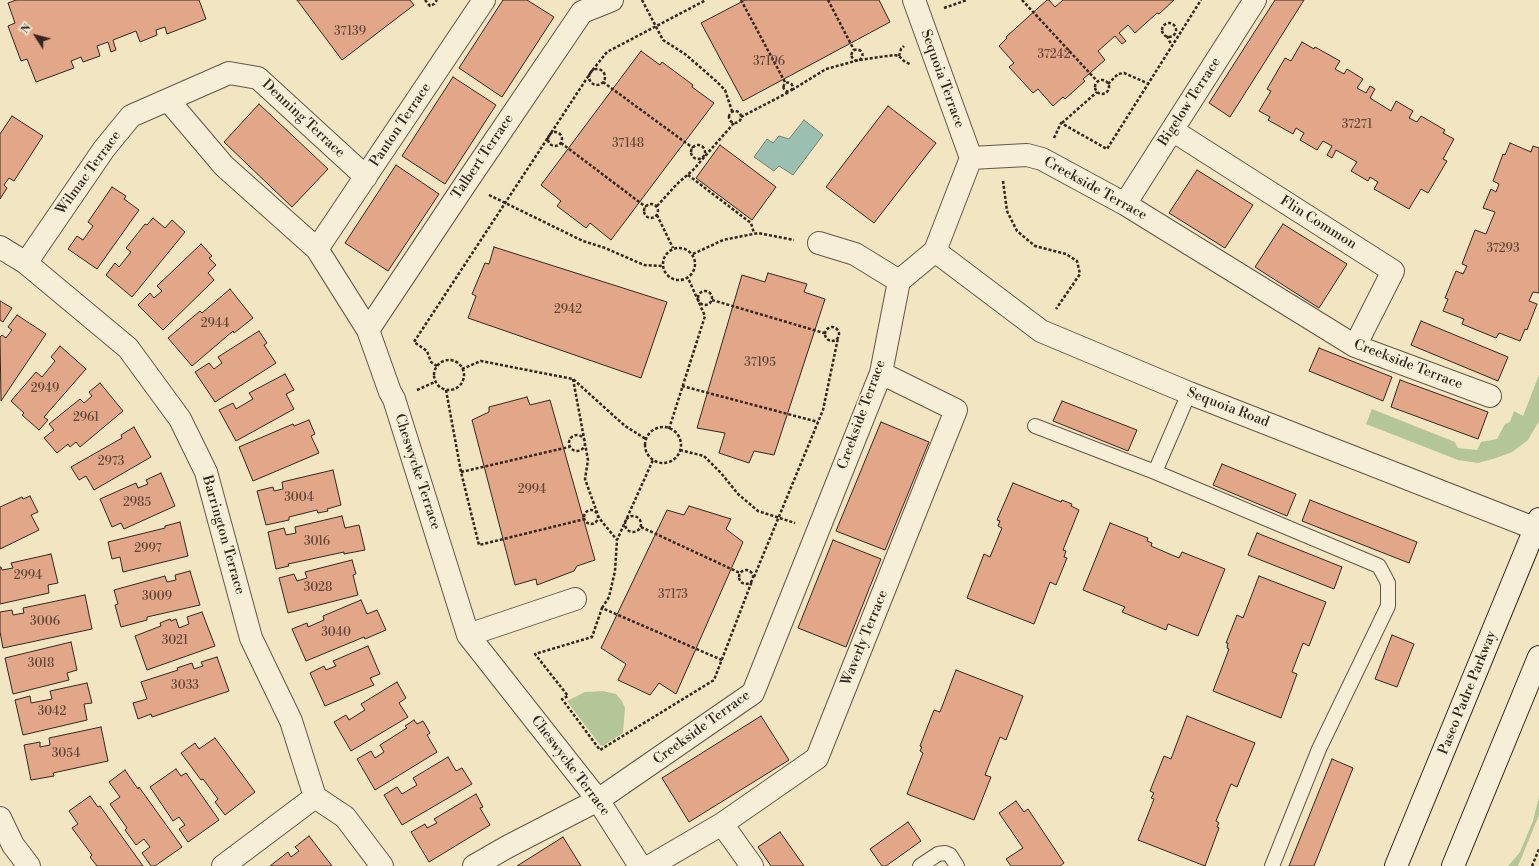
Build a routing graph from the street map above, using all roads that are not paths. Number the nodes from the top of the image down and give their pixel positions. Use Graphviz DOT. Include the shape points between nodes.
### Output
graph roads {
  1 [pos="484,0"];
  2 [pos="612,0"];
  3 [pos="914,0"];
  4 [pos="1255,0"];
  5 [pos="168,100"];
  6 [pos="1172,130"];
  7 [pos="971,158"];
  8 [pos="366,177"];
  9 [pos="1125,204"];
  10 [pos="819,244"];
  11 [pos="0,247"];
  12 [pos="317,249"];
  13 [pos="935,251"];
  14 [pos="26,263"];
  15 [pos="898,281"];
  16 [pos="368,330"];
  17 [pos="1355,346"];
  18 [pos="881,374"];
  19 [pos="1189,393"];
  20 [pos="1490,396"];
  21 [pos="1035,426"];
  22 [pos="1155,472"];
  23 [pos="1538,526"];
  24 [pos="575,599"];
  25 [pos="468,635"];
  26 [pos="1539,657"];
  27 [pos="315,797"];
  28 [pos="598,800"];
  29 [pos="0,818"];
  30 [pos="722,824"];
  31 [pos="29,866"];
  32 [pos="223,866"];
  33 [pos="382,866"];
  34 [pos="474,866"];
  35 [pos="640,866"];
  36 [pos="650,866"];
  37 [pos="752,866"];
  38 [pos="920,866"];
  39 [pos="957,866"];
  40 [pos="1272,866"];
  41 [pos="1396,866"];
  42 [pos="1453,866"];
  1 -- 8 [label="street, Panton Terrace"];
  2 -- 16 [label="street, Talbert Terrace" via="582,12"];
  3 -- 7 [label="street, Sequoia Terrace"];
  4 -- 6 [label="street, Bigelow Terrace"];
  5 -- 8 [label="street, Denning Terrace" via="229,73 258,78"];
  5 -- 12 [label="street, Cheswycke Terrace" via="224,166"];
  5 -- 14 [label="street, Wilmac Terrace" via="131,116 104,149"];
  6 -- 9 [label="street, Bigelow Terrace"];
  6 -- 17 [label="street, Flin Common" via="1393,270"];
  7 -- 9 [label="street, Creekside Terrace" via="1027,155 1042,159"];
  7 -- 13 [label="street"];
  8 -- 12 [label="street, Panton Terrace"];
  9 -- 17 [label="street, Creekside Terrace"];
  10 -- 15 [label="street" via="855,254"];
  11 -- 14 [label="street, Barrington Terrace"];
  12 -- 16 [label="street, Cheswycke Terrace"];
  13 -- 15 [label="street"];
  13 -- 19 [label="street, Sequoia Road" via="1041,331"];
  14 -- 27 [label="street, Barrington Terrace" via="128,348 180,419 206,472 252,638 291,721"];
  15 -- 18 [label="street, Creekside Terrace"];
  16 -- 25 [label="street, Cheswycke Terrace" via="394,399"];
  17 -- 20 [label="street, Creekside Terrace"];
  18 -- 28 [label="street, Creekside Terrace" via="753,693"];
  18 -- 30 [label="street, Waverly Terrace" via="956,410 817,758"];
  19 -- 22 [label="lane"];
  19 -- 23 [label="street, Sequoia Road"];
  21 -- 22 [label="lane"];
  22 -- 40 [label="lane" via="1379,566 1388,583 1388,606 1319,749"];
  23 -- 41 [label="street, Paseo Padre Parkway"];
  24 -- 25 [label="street"];
  25 -- 28 [label="street, Cheswycke Terrace"];
  26 -- 42 [label="street"];
  27 -- 32 [label="street"];
  27 -- 33 [label="street" via="344,817"];
  28 -- 34 [label="street, Creekside Terrace"];
  28 -- 35 [label="street, Cheswycke Terrace"];
  29 -- 31 [label="street" via="13,845"];
  30 -- 36 [label="street, Waverly Terrace"];
  30 -- 37 [label="street"];
  38 -- 39 [label="lane" via="938,854 945,853 950,855"];
}
